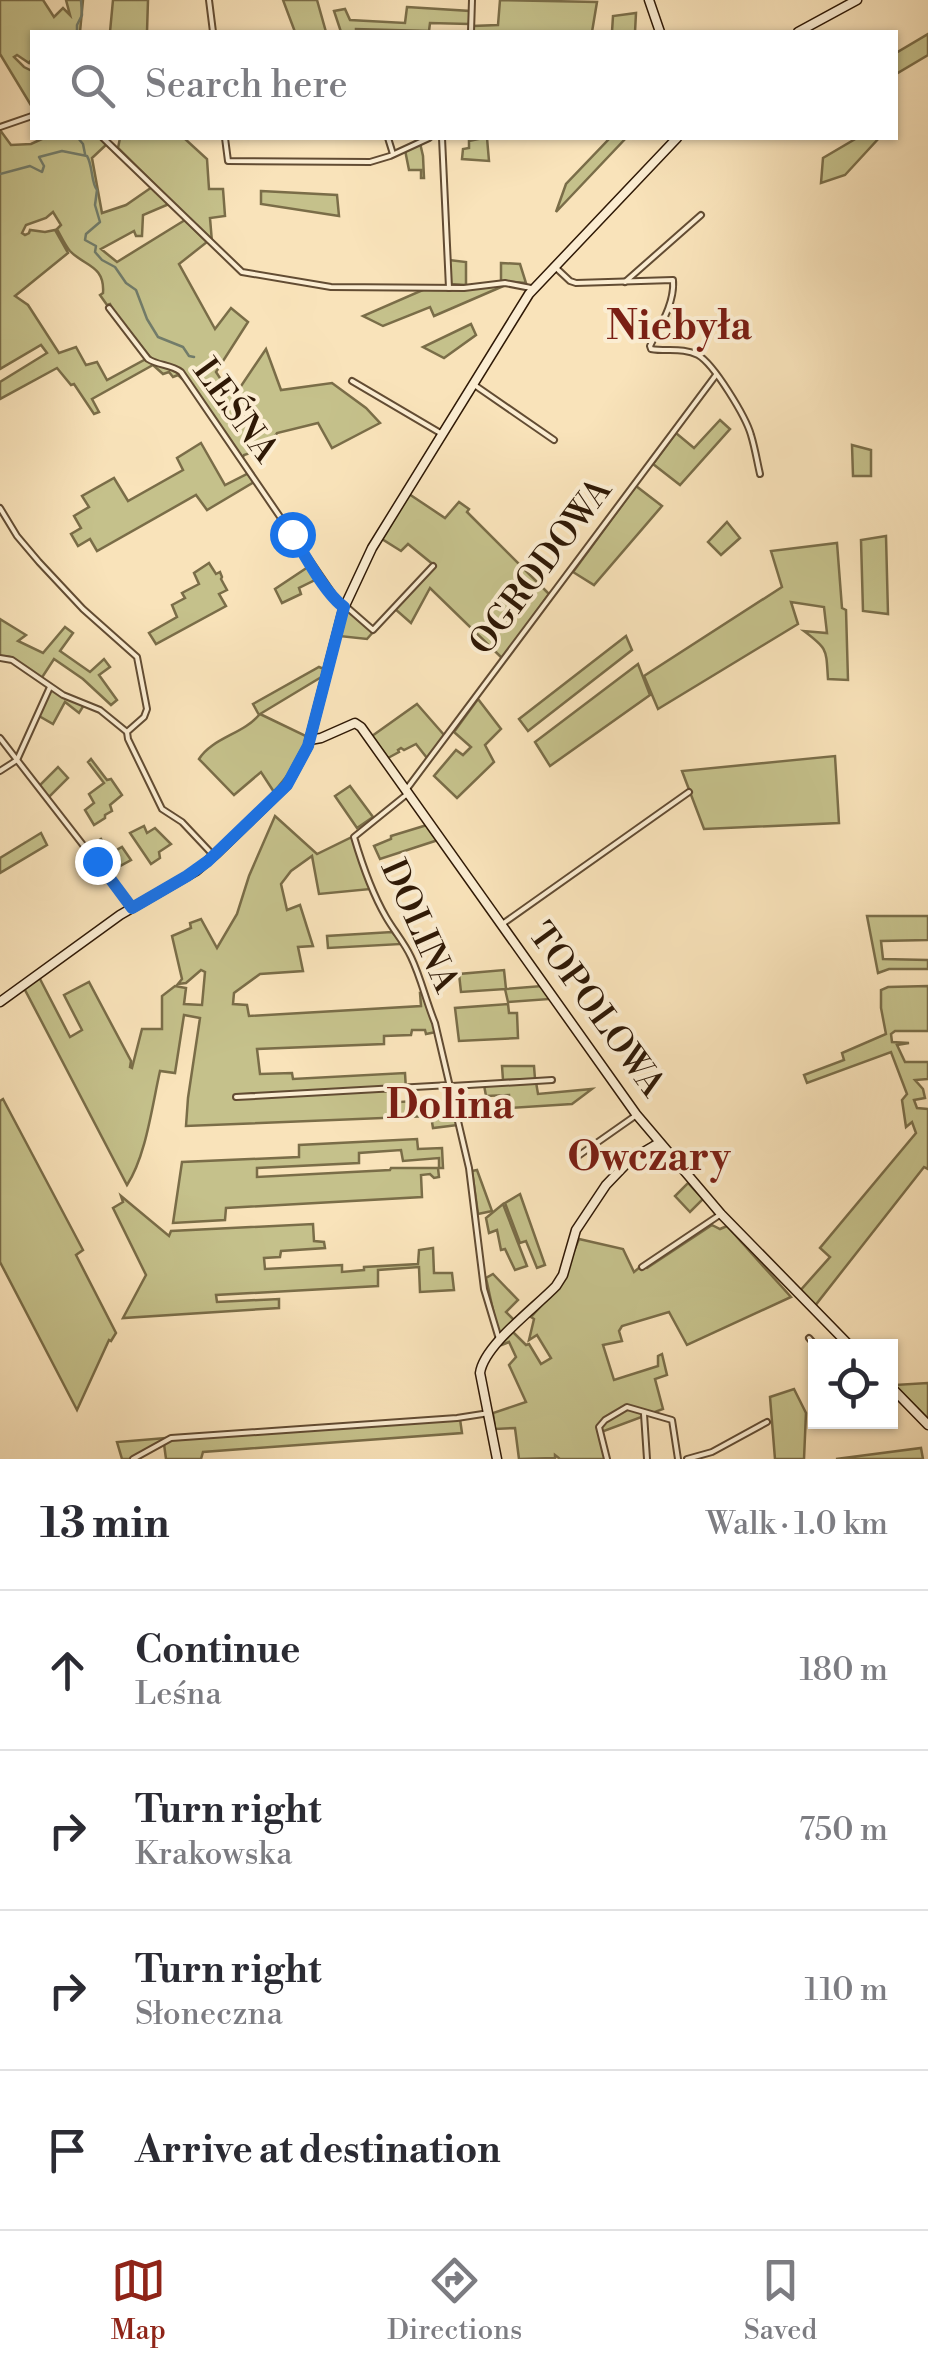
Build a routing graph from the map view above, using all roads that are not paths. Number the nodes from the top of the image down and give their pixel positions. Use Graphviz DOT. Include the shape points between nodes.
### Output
graph roads {
  1 [pos="209,0"];
  2 [pos="472,0"];
  3 [pos="649,0"];
  4 [pos="857,0"];
  5 [pos="213,30"];
  6 [pos="471,30"];
  7 [pos="659,30"];
  8 [pos="802,30"];
  9 [pos="30,117"];
  10 [pos="0,127"];
  11 [pos="106,140"];
  12 [pos="225,140"];
  13 [pos="389,140"];
  14 [pos="424,140"];
  15 [pos="442,140"];
  16 [pos="675,140"];
  17 [pos="393,154"];
  18 [pos="701,215"];
  19 [pos="554,266"];
  20 [pos="626,281"];
  21 [pos="450,288"];
  22 [pos="533,290"];
  23 [pos="109,308"];
  24 [pos="716,375"];
  25 [pos="352,381"];
  26 [pos="473,384"];
  27 [pos="442,434"];
  28 [pos="554,440"];
  29 [pos="760,474"];
  30 [pos="0,508"];
  31 [pos="434,566"];
  32 [pos="344,607"];
  33 [pos="0,658"];
  34 [pos="50,687"];
  35 [pos="127,732"];
  36 [pos="0,738"];
  37 [pos="310,740"];
  38 [pos="17,760"];
  39 [pos="0,771"];
  40 [pos="408,791"];
  41 [pos="688,792"];
  42 [pos="214,856"];
  43 [pos="132,908"];
  44 [pos="502,925"];
  45 [pos="0,1002"];
  46 [pos="552,1080"];
  47 [pos="450,1086"];
  48 [pos="236,1097"];
  49 [pos="637,1115"];
  50 [pos="659,1144"];
  51 [pos="578,1156"];
  52 [pos="721,1214"];
  53 [pos="642,1267"];
  54 [pos="500,1339"];
  55 [pos="841,1339"];
  56 [pos="898,1394"];
  57 [pos="644,1412"];
  58 [pos="489,1414"];
  59 [pos="767,1422"];
  60 [pos="928,1425"];
  61 [pos="133,1459"];
  62 [pos="497,1459"];
  63 [pos="607,1459"];
  64 [pos="647,1459"];
  65 [pos="678,1459"];
  66 [pos="687,1459"];
  1 -- 5 [label="street"];
  2 -- 6 [label="street"];
  3 -- 7 [label="street"];
  4 -- 8 [label="street"];
  9 -- 10 [label="street"];
  11 -- 21 [label="street" via="242,272 331,287"];
  12 -- 17 [label="street" via="228,162 370,162"];
  13 -- 17 [label="street"];
  14 -- 17 [label="street"];
  15 -- 21 [label="street"];
  16 -- 19 [label="street"];
  18 -- 20 [label="street"];
  19 -- 20 [label="street" via="574,282"];
  19 -- 22 [label="street"];
  20 -- 24 [label="street" via="673,280 650,346 696,354"];
  21 -- 22 [label="street" via="506,283"];
  22 -- 26 [label="street"];
  23 -- 32 [label="street, LEŚNA" via="148,359 181,372"];
  24 -- 29 [label="street" via="750,431"];
  24 -- 40 [label="street, OGRODOWA"];
  25 -- 27 [label="street"];
  26 -- 27 [label="street"];
  26 -- 28 [label="street"];
  27 -- 32 [label="street" via="368,554"];
  30 -- 35 [label="street" via="39,562 136,657 146,714"];
  31 -- 32 [label="street" via="373,630"];
  32 -- 37 [label="street"];
  33 -- 34 [label="street"];
  34 -- 35 [label="street" via="100,710"];
  34 -- 38 [label="street"];
  35 -- 42 [label="street" via="162,809"];
  36 -- 38 [label="street"];
  37 -- 40 [label="street, TOPOLOWA" via="358,723"];
  37 -- 42 [label="street" via="287,785"];
  38 -- 39 [label="street"];
  38 -- 43 [label="street"];
  40 -- 44 [label="street, TOPOLOWA"];
  40 -- 47 [label="street, DOLINA" via="354,837 384,914 416,967"];
  41 -- 44 [label="street"];
  42 -- 43 [label="street"];
  43 -- 45 [label="street"];
  44 -- 49 [label="street, TOPOLOWA"];
  46 -- 47 [label="street"];
  47 -- 48 [label="street"];
  47 -- 54 [label="street, DOLINA" via="471,1175 481,1272"];
  49 -- 50 [label="street, TOPOLOWA"];
  49 -- 51 [label="street"];
  50 -- 52 [label="street, TOPOLOWA"];
  50 -- 54 [label="street" via="630,1160 606,1185 576,1230 556,1286"];
  52 -- 53 [label="street"];
  52 -- 55 [label="street, TOPOLOWA"];
  54 -- 58 [label="street" via="480,1368"];
  56 -- 60 [label="street"];
  57 -- 63 [label="street" via="626,1407 601,1423"];
  57 -- 64 [label="street"];
  57 -- 65 [label="street" via="672,1420"];
  58 -- 61 [label="street" via="170,1438"];
  58 -- 62 [label="street"];
  59 -- 66 [label="street"];
}
